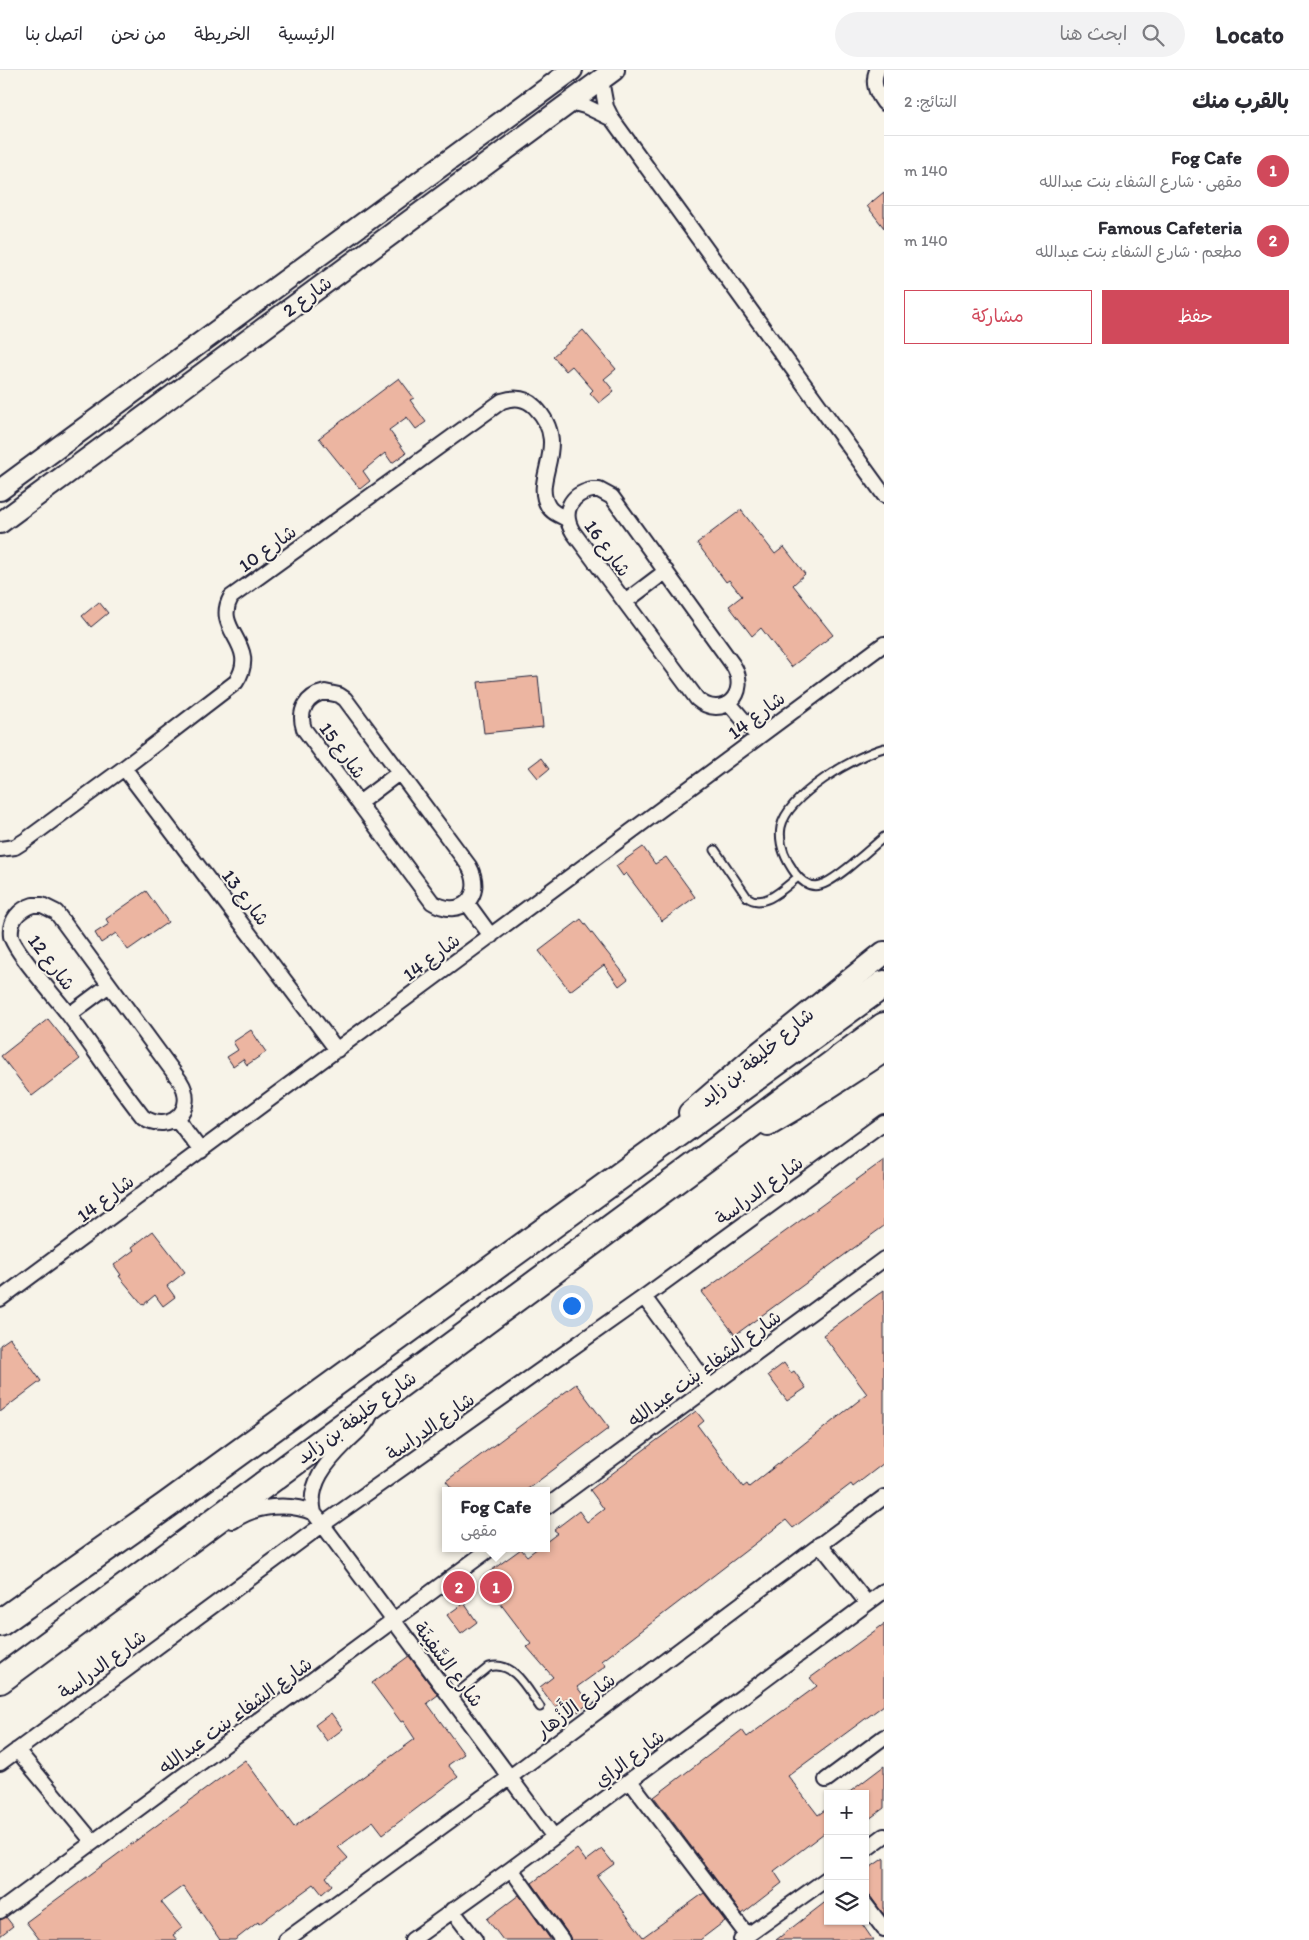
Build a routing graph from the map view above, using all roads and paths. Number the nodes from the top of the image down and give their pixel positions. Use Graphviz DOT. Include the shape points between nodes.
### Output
graph roads {
  1 [pos="572,70"];
  2 [pos="877,70"];
  3 [pos="608,75"];
  4 [pos="571,102"];
  5 [pos="884,103"];
  6 [pos="612,119"];
  7 [pos="0,490"];
  8 [pos="884,495"];
  9 [pos="567,519"];
  10 [pos="0,522"];
  11 [pos="666,571"];
  12 [pos="625,602"];
  13 [pos="884,644"];
  14 [pos="729,703"];
  15 [pos="758,738"];
  16 [pos="884,748"];
  17 [pos="124,768"];
  18 [pos="400,772"];
  19 [pos="359,803"];
  20 [pos="884,838"];
  21 [pos="0,848"];
  22 [pos="715,850"];
  23 [pos="798,877"];
  24 [pos="467,903"];
  25 [pos="491,936"];
  26 [pos="884,953"];
  27 [pos="884,984"];
  28 [pos="109,985"];
  29 [pos="69,1015"];
  30 [pos="884,1026"];
  31 [pos="337,1050"];
  32 [pos="884,1051"];
  33 [pos="176,1118"];
  34 [pos="884,1122"];
  35 [pos="201,1150"];
  36 [pos="712,1154"];
  37 [pos="633,1167"];
  38 [pos="884,1259"];
  39 [pos="644,1297"];
  40 [pos="0,1299"];
  41 [pos="709,1386"];
  42 [pos="373,1405"];
  43 [pos="884,1497"];
  44 [pos="550,1505"];
  45 [pos="314,1513"];
  46 [pos="322,1525"];
  47 [pos="190,1539"];
  48 [pos="820,1544"];
  49 [pos="486,1552"];
  50 [pos="884,1591"];
  51 [pos="867,1603"];
  52 [pos="394,1621"];
  53 [pos="0,1623"];
  54 [pos="0,1680"];
  55 [pos="451,1698"];
  56 [pos="540,1706"];
  57 [pos="884,1737"];
  58 [pos="17,1750"];
  59 [pos="0,1763"];
  60 [pos="510,1778"];
  61 [pos="630,1780"];
  62 [pos="826,1780"];
  63 [pos="884,1836"];
  64 [pos="554,1837"];
  65 [pos="93,1842"];
  66 [pos="869,1847"];
  67 [pos="511,1869"];
  68 [pos="825,1880"];
  69 [pos="869,1909"];
  70 [pos="452,1910"];
  71 [pos="0,1911"];
  72 [pos="884,1929"];
  73 [pos="753,1936"];
  74 [pos="286,1940"];
  75 [pos="412,1940"];
  76 [pos="474,1940"];
  77 [pos="562,1940"];
  1 -- 7 [label="street, شارع 2"];
  2 -- 5 [label="street" via="874,84"];
  3 -- 4 [label="street, شارع 2"];
  3 -- 6 [label="street" via="606,107"];
  4 -- 6 [label="street"];
  4 -- 10 [label="street, شارع 2"];
  6 -- 8 [label="street"];
  9 -- 11 [label="street, شارع 16" via="569,505 579,494 592,490 606,493"];
  9 -- 12 [label="street, شارع 16" via="572,532"];
  9 -- 17 [label="street, شارع 10" via="553,512 544,493 551,449 551,434 546,422 525,400 502,401 232,598 226,612 242,649 244,666 241,674 229,687"];
  11 -- 12 [label="street, شارع 16"];
  11 -- 14 [label="street, شارع 16" via="738,673 739,690"];
  12 -- 14 [label="street, شارع 16" via="697,699 712,707"];
  13 -- 15 [label="street, شارع 14"];
  14 -- 15 [label="street"];
  15 -- 25 [label="street, شارع 14"];
  16 -- 23 [label="lane" via="852,761 830,775 785,815 780,837 782,848"];
  17 -- 21 [label="street, شارع 10" via="21,844"];
  17 -- 31 [label="street, شارع 13"];
  18 -- 19 [label="street, شارع 15"];
  18 -- 19 [label="street, شارع 15" via="345,699 332,692 312,697 302,715 304,729"];
  18 -- 24 [label="street, شارع 15" via="474,875 474,894"];
  19 -- 24 [label="street, شارع 15" via="432,902 440,908 450,909"];
  20 -- 23 [label="lane" via="825,884 809,885"];
  22 -- 23 [label="lane" via="747,897 754,902 768,900"];
  24 -- 25 [label="street"];
  25 -- 31 [label="street, شارع 14"];
  26 -- 37 [label="main road, شارع خليفة بن زايد" via="714,1091"];
  27 -- 37 [label="highway, شارع خليفة بن زايد"];
  28 -- 29 [label="street, شارع 12"];
  28 -- 29 [label="street, شارع 12" via="56,912 42,905 25,908 11,927 13,943"];
  28 -- 33 [label="street, شارع 12" via="184,1088 186,1103"];
  29 -- 33 [label="street, شارع 12" via="143,1117 157,1123"];
  30 -- 36 [label="highway, شارع خليفة بن زايد"];
  31 -- 35 [label="street, شارع 14"];
  32 -- 36 [label="main road, شارع خليفة بن زايد" via="807,1101"];
  33 -- 35 [label="street"];
  34 -- 39 [label="street, شارع الدراسة"];
  35 -- 40 [label="street, شارع 14"];
  36 -- 42 [label="highway, شارع خليفة بن زايد"];
  37 -- 53 [label="highway, شارع خليفة بن زايد"];
  38 -- 41 [label="street, شارع الشفاء بنت عبدالله"];
  39 -- 41 [label="street"];
  39 -- 46 [label="street, شارع الدراسة"];
  41 -- 44 [label="street, شارع الشفاء بنت عبدالله"];
  42 -- 45 [label="street" via="363,1427 317,1479 312,1497"];
  42 -- 47 [label="highway, شارع خليفة بن زايد"];
  43 -- 48 [label="street, شارع الأَزْهار"];
  45 -- 46 [label="street, شارع السَّفِينَة"];
  45 -- 47 [label="street" via="293,1507 255,1511 209,1539"];
  46 -- 52 [label="street, شارع السَّفِينَة"];
  46 -- 58 [label="street, شارع الدراسة"];
  47 -- 54 [label="highway, شارع خليفة بن زايد"];
  48 -- 51 [label="street"];
  48 -- 60 [label="street, شارع الأَزْهار"];
  49 -- 52 [label="street, شارع الشفاء بنت عبدالله"];
  50 -- 51 [label="street, شارع الراي"];
  51 -- 61 [label="street, شارع الراي"];
  52 -- 55 [label="street, شارع السَّفِينَة"];
  52 -- 65 [label="street, شارع الشفاء بنت عبدالله"];
  55 -- 56 [label="lane" via="489,1667 504,1666 516,1674"];
  55 -- 60 [label="street, شارع السَّفِينَة"];
  57 -- 62 [label="street"];
  58 -- 59 [label="street, شارع الدراسة"];
  58 -- 65 [label="street"];
  60 -- 64 [label="street, شارع السَّفِينَة"];
  60 -- 74 [label="street, شارع الأَزْهار"];
  61 -- 64 [label="street, شارع الراي"];
  61 -- 73 [label="street"];
  63 -- 66 [label="street"];
  64 -- 67 [label="street, شارع الراي"];
  65 -- 71 [label="street, شارع الشفاء بنت عبدالله"];
  67 -- 70 [label="street, شارع الراي"];
  67 -- 77 [label="street"];
  68 -- 73 [label="street"];
  69 -- 72 [label="street"];
  70 -- 75 [label="street, شارع الراي"];
  70 -- 76 [label="street"];
}
